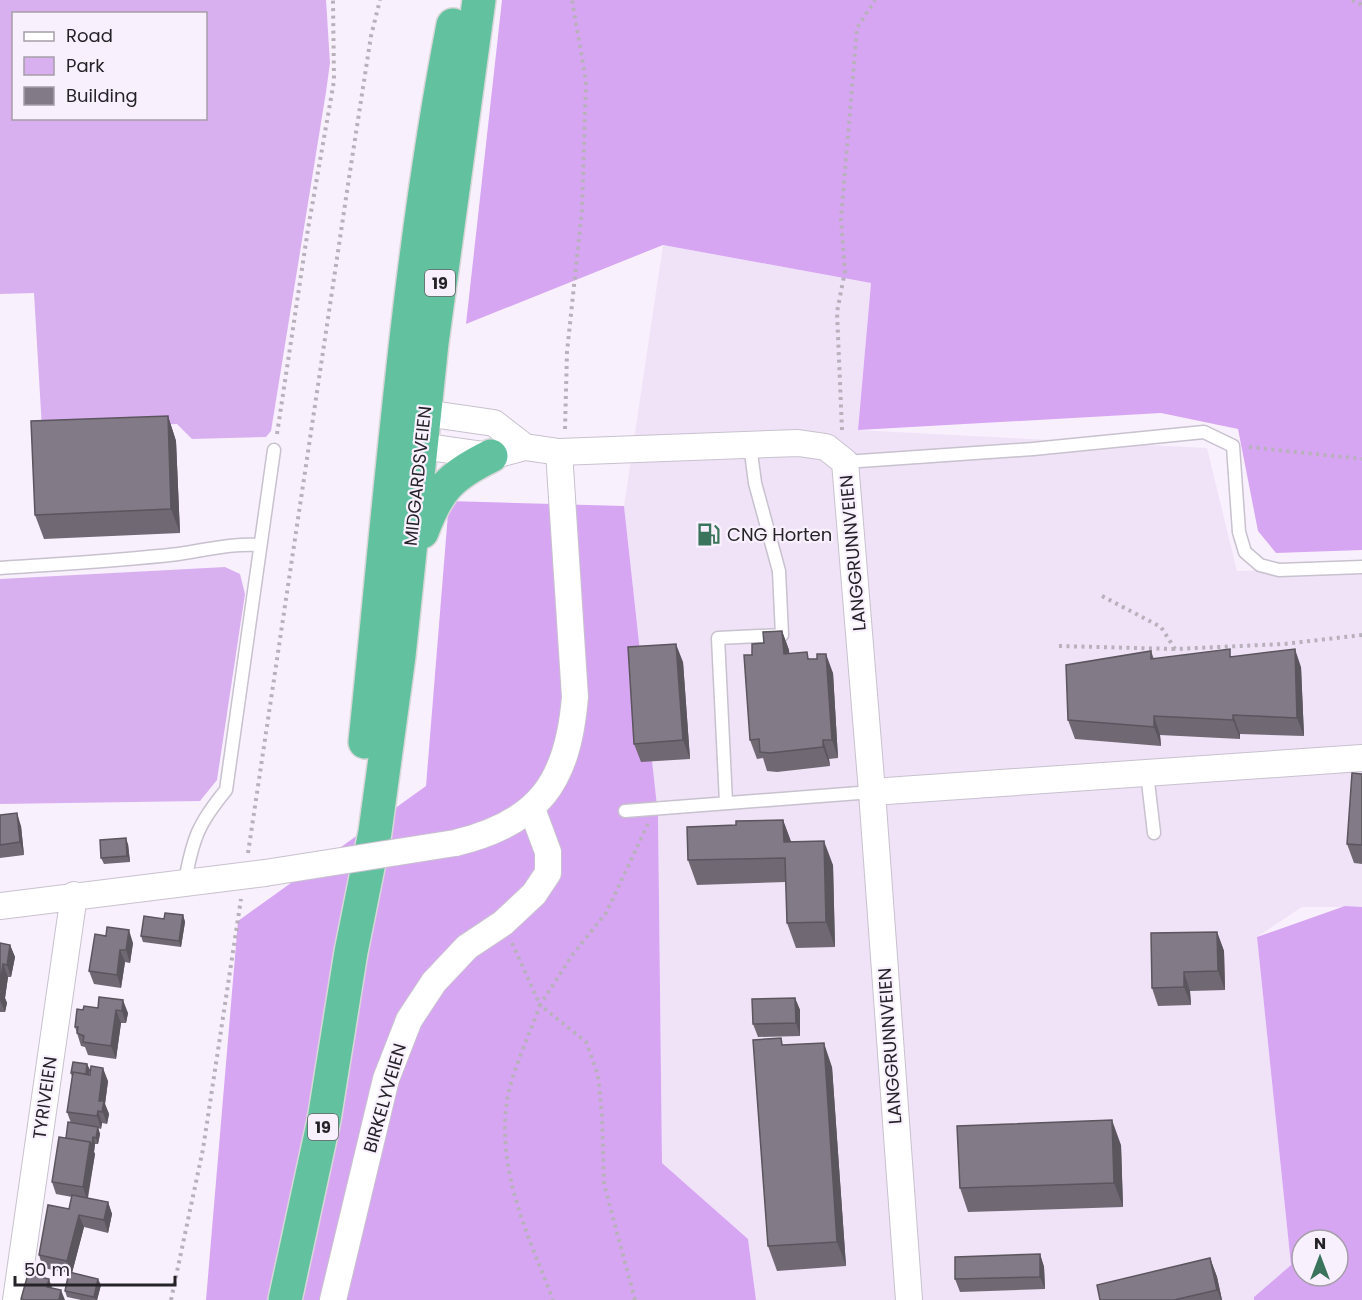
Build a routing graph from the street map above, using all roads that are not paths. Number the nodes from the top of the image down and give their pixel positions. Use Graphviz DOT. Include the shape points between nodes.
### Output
graph roads {
  1 [pos="458,0"];
  2 [pos="479,0"];
  3 [pos="414,428"];
  4 [pos="750,445"];
  5 [pos="525,447"];
  6 [pos="274,450"];
  7 [pos="559,452"];
  8 [pos="491,456"];
  9 [pos="845,462"];
  10 [pos="260,545"];
  11 [pos="409,567"];
  12 [pos="1362,567"];
  13 [pos="0,568"];
  14 [pos="1362,758"];
  15 [pos="1147,773"];
  16 [pos="872,792"];
  17 [pos="726,802"];
  18 [pos="532,809"];
  19 [pos="625,811"];
  20 [pos="1154,833"];
  21 [pos="185,881"];
  22 [pos="74,895"];
  23 [pos="0,906"];
  24 [pos="351,952"];
  25 [pos="16,1300"];
  26 [pos="285,1300"];
  27 [pos="333,1300"];
  28 [pos="909,1300"];
  1 -- 3 [label="highway, MIDGARDSVEIEN / 19" via="426,187"];
  2 -- 3 [label="highway, MIDGARDSVEIEN / 19"];
  3 -- 5 [label="street, LANGGRUNNVEIEN" via="494,423"];
  3 -- 8 [label="street, LANGGRUNNVEIEN"];
  3 -- 11 [label="highway, MIDGARDSVEIEN / 19"];
  3 -- 24 [label="highway, MIDGARDSVEIEN / 19" via="355,833"];
  4 -- 7 [label="street, LANGGRUNNVEIEN"];
  4 -- 9 [label="street, LANGGRUNNVEIEN" via="798,443 826,447"];
  4 -- 17 [label="lane" via="755,483 779,571 782,635 718,638"];
  5 -- 7 [label="street, LANGGRUNNVEIEN"];
  5 -- 8 [label="street, LANGGRUNNVEIEN"];
  6 -- 10 [label="lane"];
  7 -- 18 [label="street" via="575,697 572,736 560,768"];
  8 -- 11 [label="highway, 19" via="466,468 442,489 433,502"];
  9 -- 12 [label="lane" via="1204,432 1233,446 1239,532 1245,552 1260,565 1279,570"];
  9 -- 16 [label="street, LANGGRUNNVEIEN"];
  10 -- 13 [label="lane"];
  10 -- 21 [label="lane" via="225,790 204,816 192,842"];
  11 -- 24 [label="highway, MIDGARDSVEIEN / 19" via="375,831"];
  14 -- 15 [label="street"];
  15 -- 16 [label="street"];
  15 -- 20 [label="lane"];
  16 -- 17 [label="lane"];
  16 -- 28 [label="street, LANGGRUNNVEIEN"];
  17 -- 19 [label="lane"];
  18 -- 21 [label="street, bridge" via="480,837 455,843"];
  18 -- 27 [label="street, BIRKELYVEIEN" via="548,852 548,873 534,894 503,923 467,947 434,982 409,1020 387,1079"];
  21 -- 22 [label="street"];
  22 -- 23 [label="street"];
  22 -- 25 [label="street, TYRIVEIEN"];
  24 -- 26 [label="highway, MIDGARDSVEIEN / 19" via="324,1120"];
}
